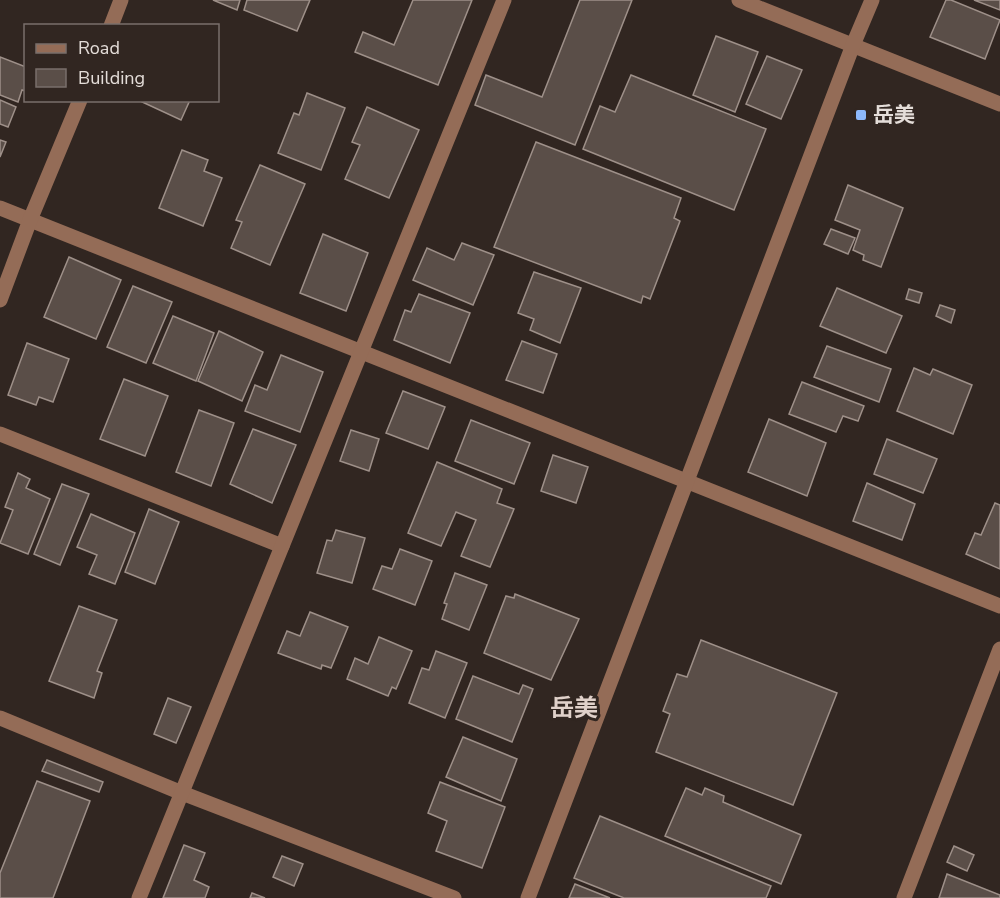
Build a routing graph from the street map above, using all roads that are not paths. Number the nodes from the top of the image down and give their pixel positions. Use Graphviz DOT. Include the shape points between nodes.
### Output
graph roads {
  1 [pos="121,0"];
  2 [pos="504,0"];
  3 [pos="739,0"];
  4 [pos="872,0"];
  5 [pos="112,24"];
  6 [pos="853,45"];
  7 [pos="79,102"];
  8 [pos="1000,104"];
  9 [pos="0,208"];
  10 [pos="30,220"];
  11 [pos="0,300"];
  12 [pos="361,352"];
  13 [pos="0,434"];
  14 [pos="687,481"];
  15 [pos="282,546"];
  16 [pos="1000,606"];
  17 [pos="1000,649"];
  18 [pos="0,718"];
  19 [pos="182,793"];
  20 [pos="139,898"];
  21 [pos="454,898"];
  22 [pos="528,898"];
  23 [pos="904,898"];
  1 -- 5 [label="street"];
  2 -- 12 [label="street"];
  3 -- 6 [label="street"];
  4 -- 6 [label="street"];
  6 -- 8 [label="street"];
  6 -- 14 [label="street"];
  7 -- 10 [label="street"];
  9 -- 10 [label="street"];
  10 -- 11 [label="street"];
  10 -- 12 [label="street"];
  12 -- 14 [label="street"];
  12 -- 15 [label="street"];
  13 -- 15 [label="street"];
  14 -- 16 [label="street"];
  14 -- 22 [label="street"];
  15 -- 19 [label="street"];
  17 -- 23 [label="street"];
  18 -- 19 [label="street"];
  19 -- 20 [label="street"];
  19 -- 21 [label="street"];
}
